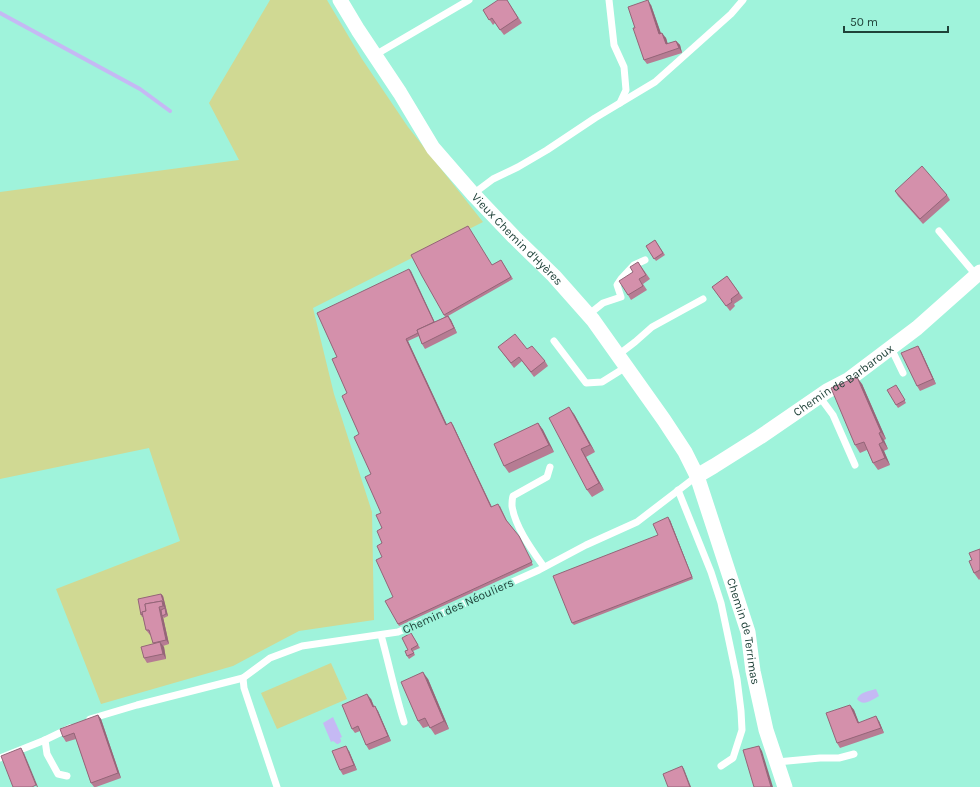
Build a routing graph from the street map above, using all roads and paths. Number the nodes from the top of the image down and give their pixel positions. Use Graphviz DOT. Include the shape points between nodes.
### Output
graph roads {
  1 [pos="340,0"];
  2 [pos="469,0"];
  3 [pos="609,0"];
  4 [pos="743,0"];
  5 [pos="375,55"];
  6 [pos="620,103"];
  7 [pos="472,194"];
  8 [pos="939,231"];
  9 [pos="645,260"];
  10 [pos="978,273"];
  11 [pos="703,300"];
  12 [pos="588,315"];
  13 [pos="554,341"];
  14 [pos="891,348"];
  15 [pos="622,361"];
  16 [pos="903,372"];
  17 [pos="819,396"];
  18 [pos="856,465"];
  19 [pos="550,468"];
  20 [pos="697,476"];
  21 [pos="678,490"];
  22 [pos="544,567"];
  23 [pos="381,635"];
  24 [pos="243,678"];
  25 [pos="404,722"];
  26 [pos="45,740"];
  27 [pos="854,754"];
  28 [pos="0,758"];
  29 [pos="777,762"];
  30 [pos="721,766"];
  31 [pos="67,776"];
  32 [pos="277,787"];
  33 [pos="786,787"];
  1 -- 5 [label="street, Vieux Chemin d'Hyères"];
  2 -- 5 [label="lane"];
  3 -- 6 [label="lane" via="614,45 624,67 626,90"];
  4 -- 6 [label="lane" via="731,14 655,82"];
  5 -- 7 [label="street, Vieux Chemin d'Hyères" via="433,148"];
  6 -- 7 [label="lane"];
  7 -- 12 [label="street, Vieux Chemin d'Hyères" via="554,276"];
  8 -- 10 [label="lane"];
  9 -- 12 [label="lane" via="634,265 617,285 621,297 603,303"];
  10 -- 14 [label="street, Chemin de Barbaroux"];
  11 -- 15 [label="lane" via="652,327 635,342"];
  12 -- 15 [label="street, Vieux Chemin d'Hyères"];
  13 -- 15 [label="lane" via="586,383 602,382"];
  14 -- 16 [label="lane"];
  14 -- 17 [label="street, Chemin de Barbaroux" via="848,380"];
  15 -- 20 [label="street, Vieux Chemin d'Hyères" via="685,452"];
  17 -- 18 [label="lane" via="833,415"];
  17 -- 20 [label="street, Chemin de Barbaroux"];
  19 -- 22 [label="lane" via="548,477 513,496 512,501 518,526"];
  20 -- 21 [label="lane, Chemin des Néouliers"];
  20 -- 29 [label="street, Chemin de Terrimas" via="748,632 764,723"];
  21 -- 22 [label="lane, Chemin des Néouliers" via="637,522 586,544"];
  21 -- 30 [label="lane" via="721,603 738,679 742,730 733,758"];
  22 -- 23 [label="lane, Chemin des Néouliers" via="434,617 398,632"];
  23 -- 24 [label="lane, Chemin des Néouliers" via="302,646 270,658"];
  23 -- 25 [label="lane"];
  24 -- 26 [label="lane" via="98,716"];
  24 -- 32 [label="lane" via="244,688"];
  26 -- 28 [label="lane"];
  26 -- 31 [label="lane" via="47,754 58,774"];
  27 -- 29 [label="lane" via="839,758"];
  29 -- 33 [label="street, Chemin de Terrimas"];
}
